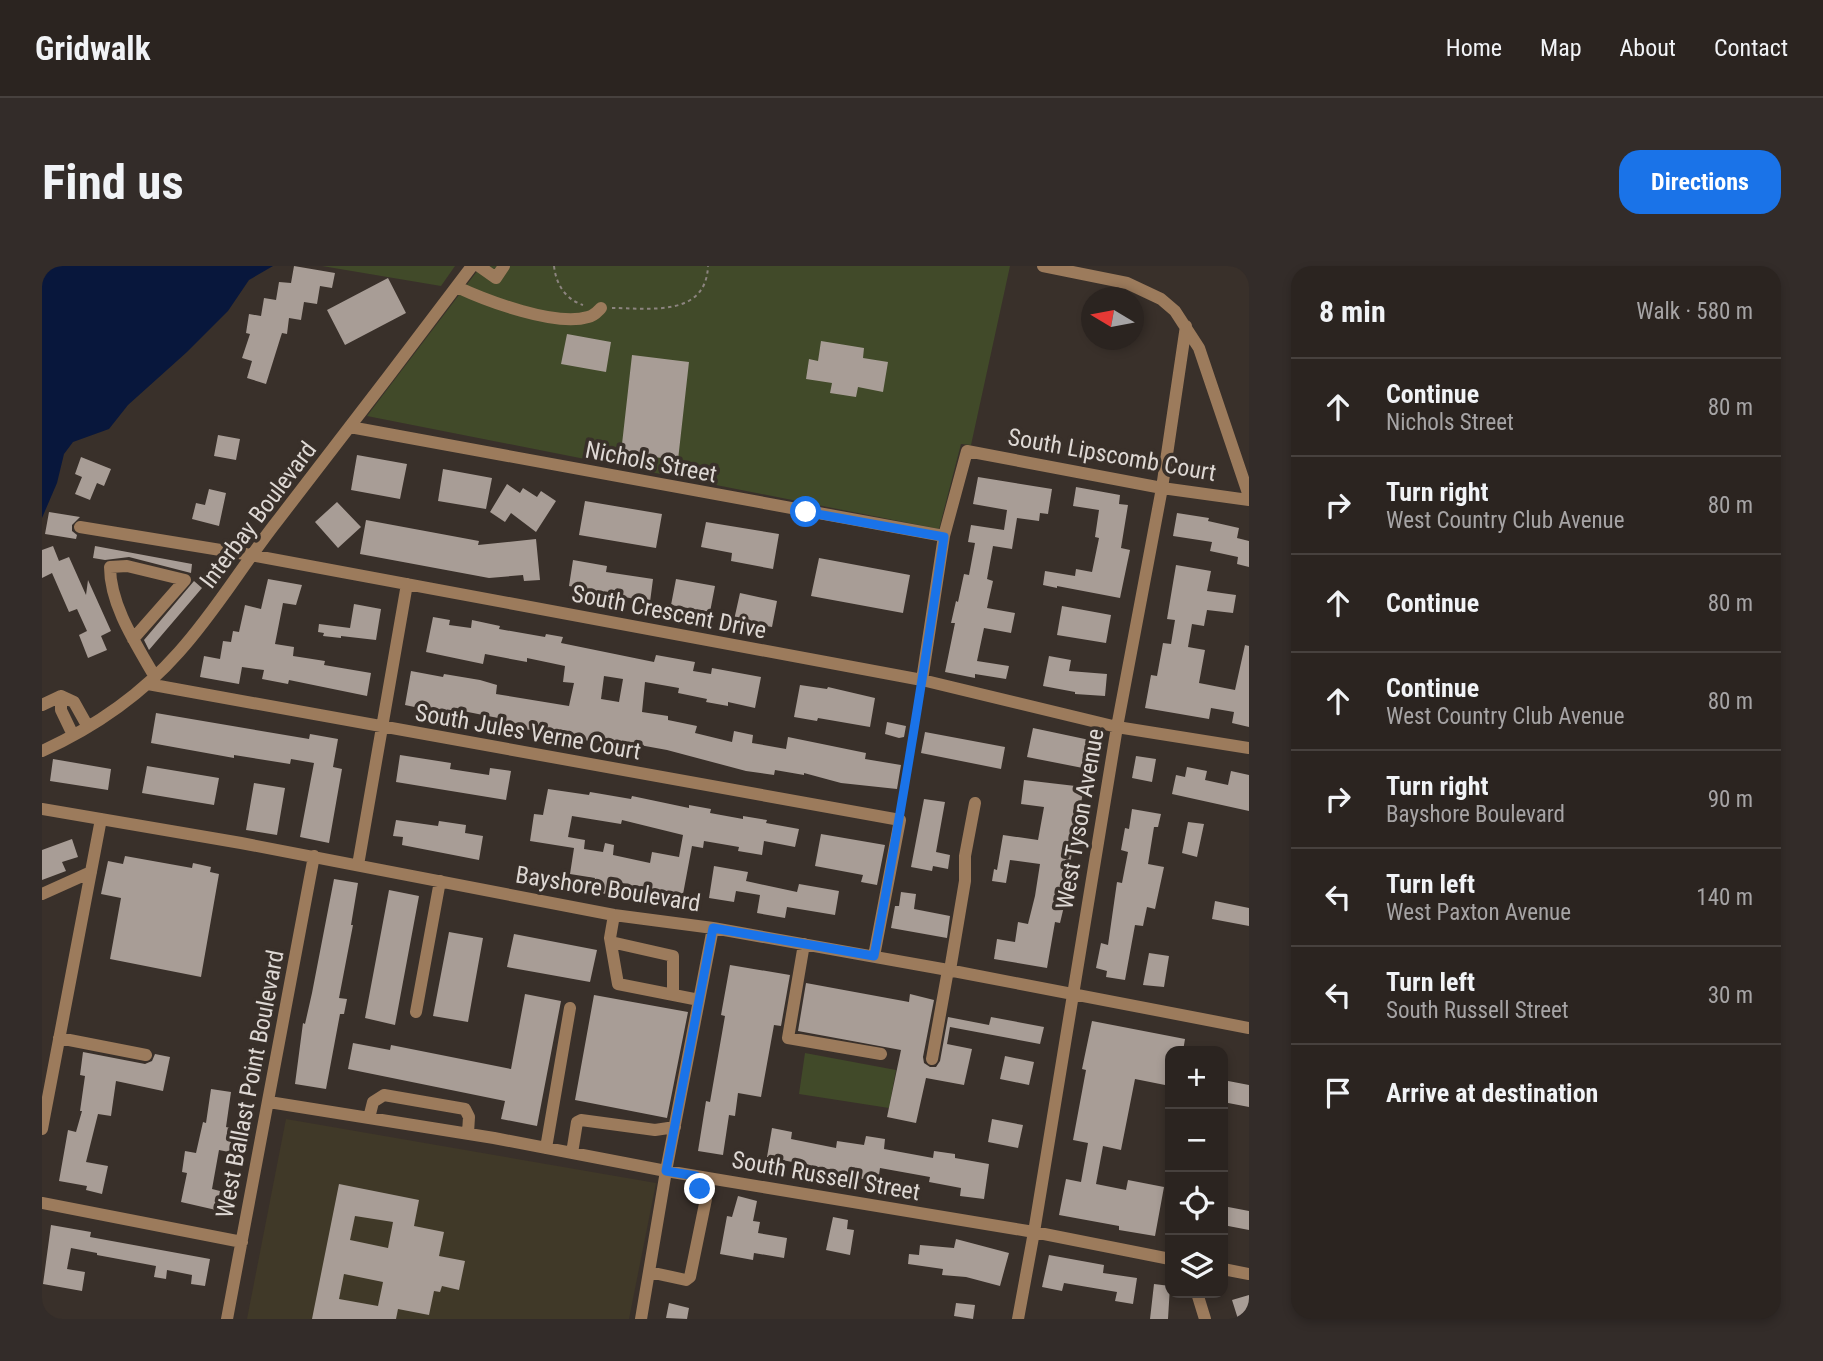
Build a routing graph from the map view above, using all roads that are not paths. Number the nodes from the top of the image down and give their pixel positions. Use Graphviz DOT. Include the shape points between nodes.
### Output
graph roads {
  1 [pos="472,266"];
  2 [pos="479,266"];
  3 [pos="504,266"];
  4 [pos="1043,266"];
  5 [pos="457,287"];
  6 [pos="601,308"];
  7 [pos="1186,326"];
  8 [pos="350,427"];
  9 [pos="1247,482"];
  10 [pos="1162,488"];
  11 [pos="1249,498"];
  12 [pos="80,527"];
  13 [pos="944,537"];
  14 [pos="251,555"];
  15 [pos="407,584"];
  16 [pos="133,639"];
  17 [pos="152,680"];
  18 [pos="922,680"];
  19 [pos="61,696"];
  20 [pos="42,705"];
  21 [pos="1117,726"];
  22 [pos="88,727"];
  23 [pos="383,728"];
  24 [pos="73,735"];
  25 [pos="1249,748"];
  26 [pos="42,751"];
  27 [pos="975,803"];
  28 [pos="42,808"];
  29 [pos="101,819"];
  30 [pos="314,856"];
  31 [pos="358,865"];
  32 [pos="91,872"];
  33 [pos="440,881"];
  34 [pos="42,894"];
  35 [pos="614,915"];
  36 [pos="713,928"];
  37 [pos="611,942"];
  38 [pos="804,944"];
  39 [pos="874,956"];
  40 [pos="949,970"];
  41 [pos="1072,993"];
  42 [pos="673,995"];
  43 [pos="699,1000"];
  44 [pos="570,1008"];
  45 [pos="416,1012"];
  46 [pos="1249,1028"];
  47 [pos="59,1038"];
  48 [pos="881,1054"];
  49 [pos="146,1055"];
  50 [pos="932,1059"];
  51 [pos="268,1102"];
  52 [pos="369,1118"];
  53 [pos="675,1127"];
  54 [pos="42,1129"];
  55 [pos="468,1133"];
  56 [pos="545,1148"];
  57 [pos="572,1153"];
  58 [pos="666,1171"];
  59 [pos="696,1176"];
  60 [pos="42,1203"];
  61 [pos="1034,1233"];
  62 [pos="242,1242"];
  63 [pos="1165,1258"];
  64 [pos="1228,1270"];
  65 [pos="649,1272"];
  66 [pos="1249,1274"];
  67 [pos="1199,1298"];
  68 [pos="227,1319"];
  69 [pos="640,1319"];
  70 [pos="1018,1319"];
  71 [pos="1206,1319"];
  1 -- 5 [label="street, Interbay Boulevard"];
  2 -- 3 [label="street" via="496,278"];
  4 -- 7 [label="street" via="1127,283 1161,299"];
  5 -- 6 [label="street" via="488,301 566,320 586,318"];
  5 -- 8 [label="street, Interbay Boulevard"];
  7 -- 9 [label="street" via="1199,348"];
  7 -- 10 [label="street, West Tyson Avenue"];
  8 -- 13 [label="street, Nichols Street"];
  8 -- 14 [label="street, Interbay Boulevard"];
  9 -- 11 [label="street"];
  10 -- 11 [label="street, South Lipscomb Court"];
  10 -- 13 [label="street, South Lipscomb Court" via="967,451"];
  10 -- 21 [label="street, West Tyson Avenue"];
  12 -- 14 [label="street, South Crescent Drive"];
  13 -- 18 [label="street"];
  14 -- 15 [label="street, South Crescent Drive"];
  14 -- 17 [label="street, Interbay Boulevard" via="205,620"];
  15 -- 18 [label="street, South Crescent Drive"];
  15 -- 23 [label="street"];
  16 -- 16 [label="street" via="110,585 110,567 127,566 185,580"];
  16 -- 17 [label="street"];
  17 -- 22 [label="street, Interbay Boulevard"];
  17 -- 23 [label="street, South Jules Verne Court"];
  18 -- 21 [label="street, South Crescent Drive"];
  19 -- 20 [label="street"];
  19 -- 22 [label="street" via="74,702"];
  19 -- 24 [label="street" via="61,710"];
  21 -- 25 [label="street, South Crescent Drive"];
  21 -- 41 [label="street, West Tyson Avenue"];
  22 -- 24 [label="street, Interbay Boulevard"];
  23 -- 31 [label="street"];
  23 -- 39 [label="street, South Jules Verne Court" via="900,820"];
  24 -- 26 [label="street, Interbay Boulevard"];
  27 -- 40 [label="street"];
  28 -- 29 [label="street, Bayshore Boulevard"];
  29 -- 30 [label="street, Bayshore Boulevard"];
  29 -- 32 [label="street"];
  30 -- 31 [label="street, Bayshore Boulevard"];
  30 -- 51 [label="street, West Ballast Point Boulevard"];
  31 -- 33 [label="street, Bayshore Boulevard"];
  32 -- 34 [label="street"];
  32 -- 47 [label="street"];
  33 -- 35 [label="street, Bayshore Boulevard"];
  33 -- 45 [label="street"];
  35 -- 36 [label="street, Bayshore Boulevard"];
  35 -- 37 [label="street"];
  36 -- 38 [label="street, Bayshore Boulevard"];
  36 -- 43 [label="street"];
  37 -- 42 [label="street" via="618,984"];
  37 -- 42 [label="street" via="673,956"];
  38 -- 39 [label="street, Bayshore Boulevard"];
  38 -- 48 [label="street" via="788,1038"];
  39 -- 40 [label="street, Bayshore Boulevard"];
  40 -- 41 [label="street, Bayshore Boulevard"];
  40 -- 50 [label="street"];
  41 -- 46 [label="street, Bayshore Boulevard"];
  41 -- 61 [label="street, West Tyson Avenue"];
  42 -- 43 [label="street"];
  43 -- 53 [label="street"];
  44 -- 56 [label="street"];
  47 -- 49 [label="street"];
  47 -- 54 [label="street"];
  51 -- 52 [label="street, South Russell Street"];
  51 -- 62 [label="street, West Ballast Point Boulevard"];
  52 -- 55 [label="street, South Russell Street"];
  52 -- 55 [label="street" via="373,1102 384,1095 465,1109"];
  53 -- 57 [label="street" via="655,1130 581,1120"];
  53 -- 58 [label="street"];
  55 -- 56 [label="street, South Russell Street"];
  56 -- 57 [label="street, South Russell Street"];
  57 -- 58 [label="street, South Russell Street"];
  58 -- 59 [label="street, South Russell Street"];
  58 -- 65 [label="street"];
  59 -- 61 [label="street, South Russell Street"];
  59 -- 65 [label="street" via="706,1199 690,1277"];
  60 -- 62 [label="street"];
  61 -- 63 [label="street, South Russell Street"];
  61 -- 70 [label="street, West Tyson Avenue"];
  62 -- 68 [label="street, West Ballast Point Boulevard"];
  64 -- 66 [label="street"];
  65 -- 69 [label="street"];
  67 -- 71 [label="street"];
}
